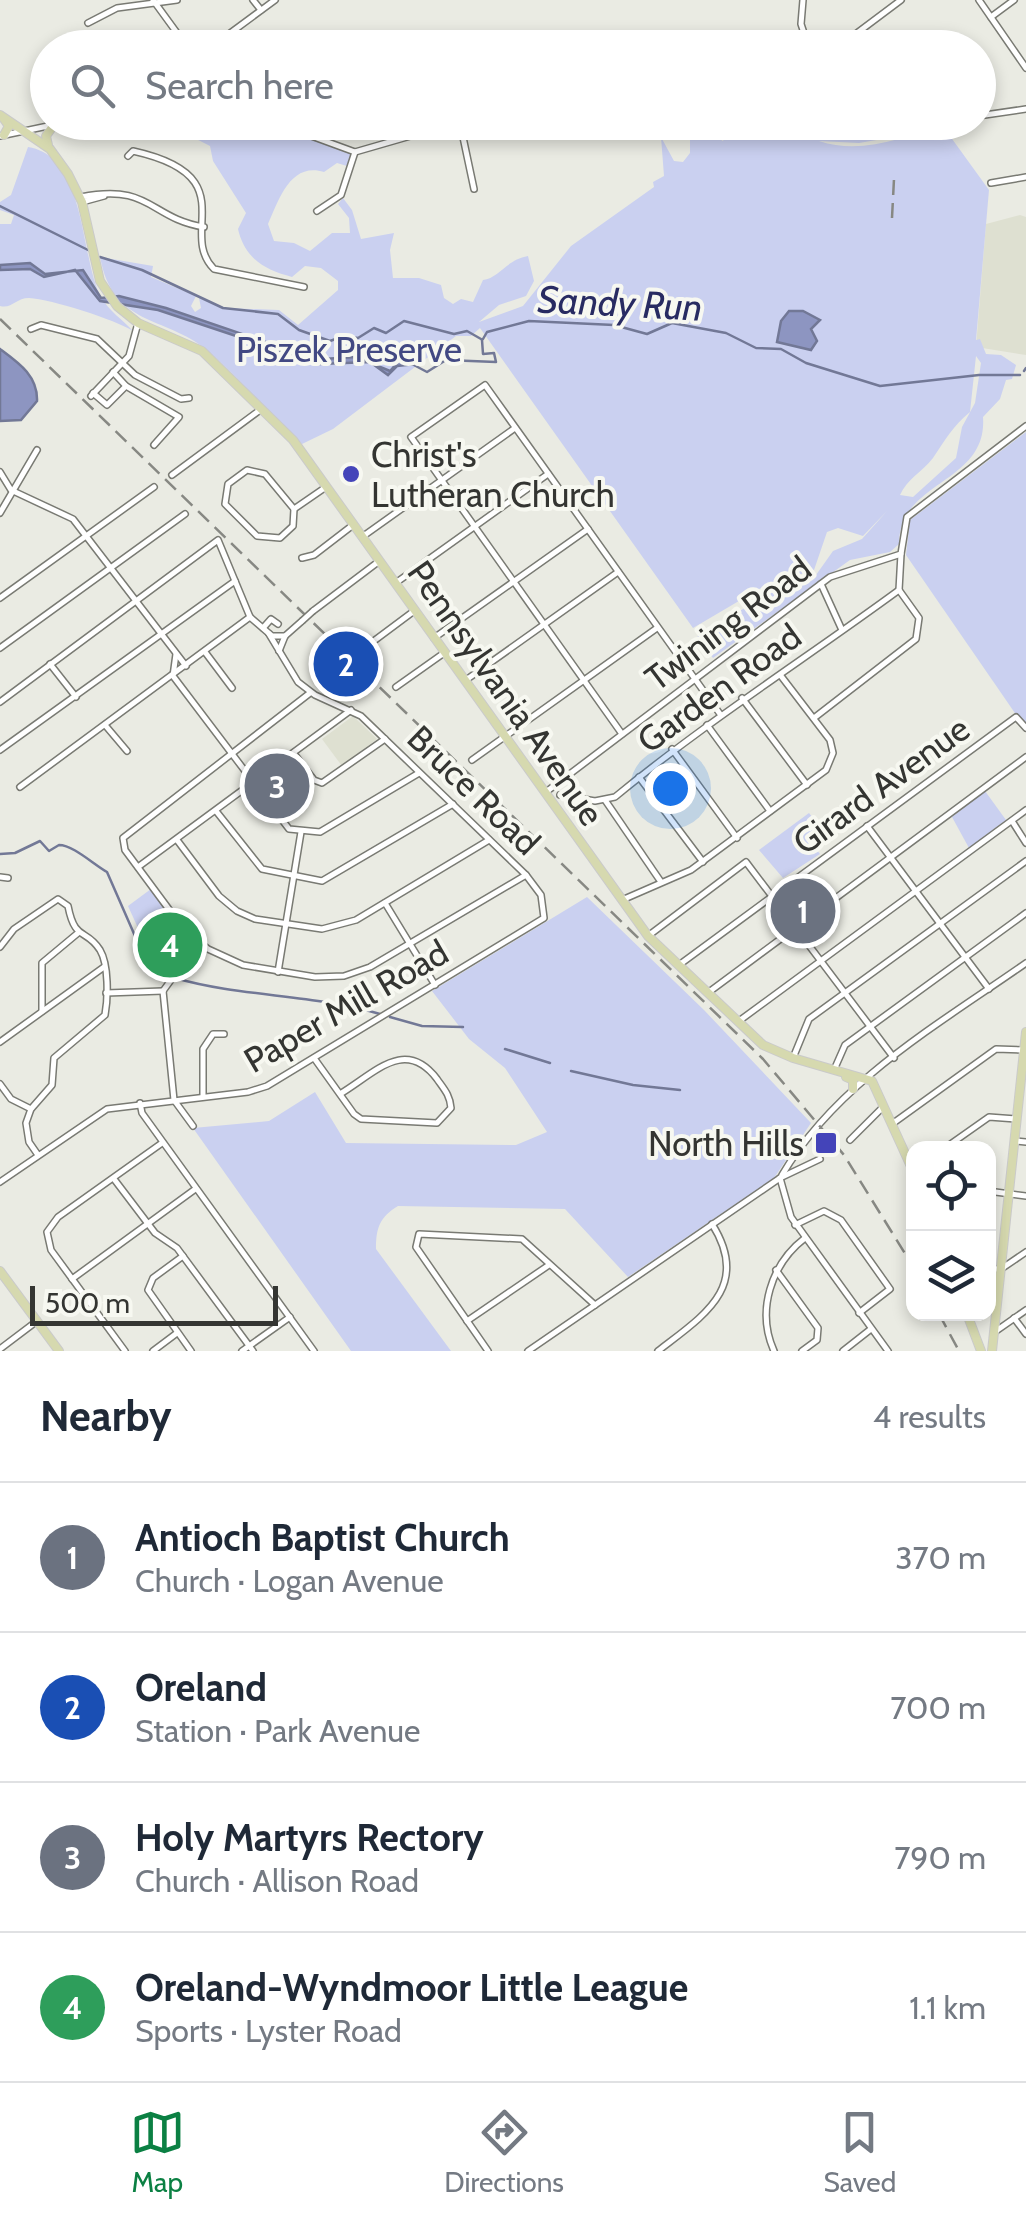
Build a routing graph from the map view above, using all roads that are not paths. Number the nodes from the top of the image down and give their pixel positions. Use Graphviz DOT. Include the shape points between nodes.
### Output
graph roads {
  1 [pos="177,0"];
  2 [pos="254,0"];
  3 [pos="275,0"];
  4 [pos="803,0"];
  5 [pos="901,0"];
  6 [pos="979,0"];
  7 [pos="1014,0"];
  8 [pos="154,2"];
  9 [pos="261,10"];
  10 [pos="991,18"];
  11 [pos="88,24"];
  12 [pos="175,30"];
  13 [pos="234,30"];
  14 [pos="803,30"];
  15 [pos="861,30"];
  16 [pos="1026,68"];
  17 [pos="1026,110"];
  18 [pos="996,114"];
  19 [pos="0,115"];
  20 [pos="28,132"];
  21 [pos="2,136"];
  22 [pos="38,140"];
  23 [pos="47,140"];
  24 [pos="322,140"];
  25 [pos="397,140"];
  26 [pos="464,140"];
  27 [pos="50,149"];
  28 [pos="355,152"];
  29 [pos="128,156"];
  30 [pos="1026,177"];
  31 [pos="991,183"];
  32 [pos="474,189"];
  33 [pos="81,200"];
  34 [pos="317,211"];
  35 [pos="204,227"];
  36 [pos="304,287"];
  37 [pos="138,322"];
  38 [pos="148,327"];
  39 [pos="31,329"];
  40 [pos="135,335"];
  41 [pos="123,363"];
  42 [pos="114,372"];
  43 [pos="126,386"];
  44 [pos="189,398"];
  45 [pos="262,408"];
  46 [pos="1026,426"];
  47 [pos="516,428"];
  48 [pos="154,445"];
  49 [pos="37,450"];
  50 [pos="0,472"];
  51 [pos="548,474"];
  52 [pos="172,475"];
  53 [pos="443,481"];
  54 [pos="326,486"];
  55 [pos="154,487"];
  56 [pos="11,490"];
  57 [pos="294,509"];
  58 [pos="0,513"];
  59 [pos="185,514"];
  60 [pos="353,525"];
  61 [pos="474,527"];
  62 [pos="588,529"];
  63 [pos="87,535"];
  64 [pos="362,538"];
  65 [pos="900,554"];
  66 [pos="302,558"];
  67 [pos="378,561"];
  68 [pos="112,568"];
  69 [pos="618,572"];
  70 [pos="235,580"];
  71 [pos="514,582"];
  72 [pos="394,584"];
  73 [pos="821,584"];
  74 [pos="899,590"];
  75 [pos="0,598"];
  76 [pos="137,600"];
  77 [pos="414,612"];
  78 [pos="250,617"];
  79 [pos="278,624"];
  80 [pos="544,626"];
  81 [pos="262,628"];
  82 [pos="658,628"];
  83 [pos="842,630"];
  84 [pos="161,633"];
  85 [pos="269,634"];
  86 [pos="285,636"];
  87 [pos="434,638"];
  88 [pos="0,648"];
  89 [pos="205,652"];
  90 [pos="444,653"];
  91 [pos="176,654"];
  92 [pos="279,654"];
  93 [pos="355,655"];
  94 [pos="50,664"];
  95 [pos="186,666"];
  96 [pos="173,676"];
  97 [pos="781,676"];
  98 [pos="695,679"];
  99 [pos="584,681"];
  100 [pos="463,682"];
  101 [pos="396,686"];
  102 [pos="232,688"];
  103 [pos="310,693"];
  104 [pos="76,696"];
  105 [pos="742,698"];
  106 [pos="0,702"];
  107 [pos="352,710"];
  108 [pos="720,714"];
  109 [pos="814,718"];
  110 [pos="105,724"];
  111 [pos="706,724"];
  112 [pos="1026,728"];
  113 [pos="622,734"];
  114 [pos="504,737"];
  115 [pos="385,739"];
  116 [pos="672,749"];
  117 [pos="0,750"];
  118 [pos="127,750"];
  119 [pos="231,754"];
  120 [pos="294,754"];
  121 [pos="1026,757"];
  122 [pos="472,760"];
  123 [pos="420,772"];
  124 [pos="639,777"];
  125 [pos="253,784"];
  126 [pos="807,785"];
  127 [pos="20,786"];
  128 [pos="555,786"];
  129 [pos="543,794"];
  130 [pos="560,795"];
  131 [pos="605,800"];
  132 [pos="453,804"];
  133 [pos="551,805"];
  134 [pos="1026,810"];
  135 [pos="770,811"];
  136 [pos="216,812"];
  137 [pos="1012,821"];
  138 [pos="866,826"];
  139 [pos="301,832"];
  140 [pos="737,838"];
  141 [pos="177,840"];
  142 [pos="490,840"];
  143 [pos="1026,843"];
  144 [pos="892,858"];
  145 [pos="703,862"];
  146 [pos="1026,862"];
  147 [pos="138,867"];
  148 [pos="526,875"];
  149 [pos="294,876"];
  150 [pos="661,882"];
  151 [pos="916,891"];
  152 [pos="773,895"];
  153 [pos="386,902"];
  154 [pos="620,902"];
  155 [pos="1026,912"];
  156 [pos="545,915"];
  157 [pos="286,924"];
  158 [pos="942,924"];
  159 [pos="797,927"];
  160 [pos="78,933"];
  161 [pos="648,936"];
  162 [pos="198,943"];
  163 [pos="411,944"];
  164 [pos="0,947"];
  165 [pos="964,958"];
  166 [pos="821,960"];
  167 [pos="1026,963"];
  168 [pos="679,965"];
  169 [pos="104,967"];
  170 [pos="278,972"];
  171 [pos="435,985"];
  172 [pos="989,989"];
  173 [pos="162,991"];
  174 [pos="709,992"];
  175 [pos="106,993"];
  176 [pos="845,993"];
  177 [pos="42,1011"];
  178 [pos="739,1021"];
  179 [pos="870,1026"];
  180 [pos="1026,1032"];
  181 [pos="224,1034"];
  182 [pos="0,1042"];
  183 [pos="1024,1050"];
  184 [pos="314,1058"];
  185 [pos="792,1058"];
  186 [pos="894,1058"];
  187 [pos="1024,1068"];
  188 [pos="834,1070"];
  189 [pos="867,1079"];
  190 [pos="0,1087"];
  191 [pos="853,1089"];
  192 [pos="340,1094"];
  193 [pos="203,1096"];
  194 [pos="174,1100"];
  195 [pos="140,1103"];
  196 [pos="884,1105"];
  197 [pos="31,1109"];
  198 [pos="1016,1119"];
  199 [pos="892,1124"];
  200 [pos="193,1126"];
  201 [pos="850,1140"];
  202 [pos="1014,1140"];
  203 [pos="954,1141"];
  204 [pos="1026,1142"];
  205 [pos="162,1143"];
  206 [pos="38,1155"];
  207 [pos="906,1156"];
  208 [pos="820,1158"];
  209 [pos="114,1178"];
  210 [pos="780,1178"];
  211 [pos="0,1182"];
  212 [pos="194,1190"];
  213 [pos="996,1192"];
  214 [pos="1009,1193"];
  215 [pos="1026,1196"];
  216 [pos="148,1224"];
  217 [pos="712,1224"];
  218 [pos="796,1225"];
  219 [pos="805,1238"];
  220 [pos="1026,1252"];
  221 [pos="182,1256"];
  222 [pos="548,1265"];
  223 [pos="996,1269"];
  224 [pos="1000,1269"];
  225 [pos="776,1270"];
  226 [pos="0,1271"];
  227 [pos="72,1278"];
  228 [pos="595,1305"];
  229 [pos="1026,1310"];
  230 [pos="860,1312"];
  231 [pos="290,1317"];
  232 [pos="1014,1318"];
  233 [pos="467,1321"];
  234 [pos="969,1321"];
  235 [pos="37,1322"];
  236 [pos="872,1328"];
  237 [pos="177,1333"];
  238 [pos="993,1333"];
  239 [pos="1026,1334"];
  240 [pos="251,1348"];
  241 [pos="0,1349"];
  242 [pos="59,1351"];
  243 [pos="125,1351"];
  244 [pos="153,1351"];
  245 [pos="191,1351"];
  246 [pos="242,1351"];
  247 [pos="314,1351"];
  248 [pos="488,1351"];
  249 [pos="528,1351"];
  250 [pos="658,1351"];
  251 [pos="774,1351"];
  252 [pos="802,1351"];
  253 [pos="843,1351"];
  254 [pos="888,1351"];
  255 [pos="982,1351"];
  256 [pos="992,1351"];
  1 -- 8 [label="street"];
  2 -- 9 [label="street"];
  3 -- 9 [label="street"];
  4 -- 14 [label="street"];
  5 -- 15 [label="street"];
  6 -- 10 [label="street"];
  7 -- 10 [label="street"];
  8 -- 11 [label="street" via="117,8"];
  8 -- 12 [label="street"];
  9 -- 13 [label="street"];
  10 -- 16 [label="street"];
  17 -- 18 [label="street"];
  19 -- 20 [label="main road, Pennsylvania Avenue"];
  19 -- 21 [label="main road" via="9,126"];
  20 -- 21 [label="street"];
  22 -- 27 [label="main road, Pennsylvania Avenue"];
  23 -- 27 [label="main road"];
  24 -- 28 [label="street"];
  25 -- 28 [label="street"];
  26 -- 32 [label="street"];
  27 -- 33 [label="main road, Pennsylvania Avenue"];
  28 -- 34 [label="street" via="341,195"];
  29 -- 35 [label="street" via="156,156 185,172 201,196"];
  30 -- 31 [label="street"];
  33 -- 35 [label="street" via="134,195 184,224"];
  33 -- 37 [label="main road, Pennsylvania Avenue" via="94,263 113,302"];
  35 -- 36 [label="street" via="203,251 214,268"];
  37 -- 38 [label="main road, Pennsylvania Avenue"];
  37 -- 40 [label="street"];
  38 -- 40 [label="street"];
  38 -- 45 [label="main road, Pennsylvania Avenue" via="202,351"];
  39 -- 41 [label="street" via="90,337"];
  40 -- 41 [label="street"];
  41 -- 42 [label="street"];
  41 -- 44 [label="street" via="142,379"];
  42 -- 43 [label="street"];
  42 -- 43 [label="street" via="92,394 107,406"];
  43 -- 48 [label="street" via="178,416"];
  45 -- 52 [label="street"];
  45 -- 54 [label="main road, Pennsylvania Avenue"];
  46 -- 65 [label="street" via="907,517"];
  47 -- 51 [label="street"];
  47 -- 53 [label="street"];
  47 -- 53 [label="street" via="485,385 410,437"];
  49 -- 56 [label="street"];
  50 -- 56 [label="street"];
  51 -- 61 [label="street"];
  51 -- 62 [label="street"];
  53 -- 61 [label="street"];
  53 -- 64 [label="street"];
  54 -- 57 [label="street"];
  54 -- 60 [label="main road, Pennsylvania Avenue"];
  55 -- 63 [label="street"];
  56 -- 58 [label="street"];
  56 -- 63 [label="street" via="73,518"];
  57 -- 57 [label="street" via="256,470 230,482 224,493 230,511 267,540 292,528"];
  59 -- 68 [label="street"];
  60 -- 64 [label="main road, Pennsylvania Avenue"];
  60 -- 66 [label="street"];
  61 -- 71 [label="street"];
  61 -- 72 [label="street"];
  62 -- 69 [label="street"];
  62 -- 71 [label="street"];
  63 -- 68 [label="street"];
  63 -- 75 [label="street"];
  64 -- 67 [label="main road, Pennsylvania Avenue"];
  65 -- 73 [label="street, Twining Road"];
  65 -- 74 [label="street"];
  67 -- 72 [label="main road, Pennsylvania Avenue"];
  67 -- 86 [label="street, bridge"];
  68 -- 76 [label="street"];
  68 -- 88 [label="street"];
  69 -- 80 [label="street"];
  69 -- 82 [label="street"];
  70 -- 76 [label="street" via="218,540"];
  70 -- 78 [label="street"];
  70 -- 84 [label="street"];
  71 -- 80 [label="street"];
  71 -- 87 [label="street"];
  72 -- 77 [label="main road, Pennsylvania Avenue"];
  73 -- 83 [label="street"];
  73 -- 98 [label="street, Twining Road"];
  74 -- 83 [label="street, Garden Road"];
  74 -- 109 [label="street" via="920,618 914,642"];
  76 -- 84 [label="street"];
  76 -- 94 [label="street"];
  77 -- 87 [label="main road, Pennsylvania Avenue"];
  77 -- 93 [label="street"];
  78 -- 81 [label="street"];
  78 -- 89 [label="street"];
  79 -- 81 [label="street" via="271,619"];
  80 -- 99 [label="street"];
  80 -- 100 [label="street"];
  81 -- 85 [label="street"];
  82 -- 98 [label="street"];
  82 -- 99 [label="street"];
  83 -- 97 [label="street, Garden Road"];
  84 -- 91 [label="street"];
  84 -- 104 [label="street"];
  85 -- 86 [label="street"];
  85 -- 92 [label="street, Bruce Road"];
  86 -- 92 [label="street"];
  87 -- 90 [label="main road, Pennsylvania Avenue"];
  89 -- 95 [label="street"];
  89 -- 102 [label="street"];
  90 -- 100 [label="main road, Pennsylvania Avenue"];
  90 -- 101 [label="street"];
  91 -- 95 [label="street"];
  91 -- 96 [label="street"];
  92 -- 103 [label="street, Bruce Road"];
  94 -- 104 [label="street"];
  94 -- 106 [label="street"];
  95 -- 96 [label="street"];
  96 -- 110 [label="street"];
  96 -- 119 [label="street"];
  97 -- 105 [label="street, Garden Road"];
  97 -- 109 [label="street"];
  98 -- 108 [label="street"];
  98 -- 113 [label="street, Twining Road"];
  99 -- 113 [label="street"];
  99 -- 114 [label="street"];
  100 -- 114 [label="main road, Pennsylvania Avenue"];
  103 -- 107 [label="street, Bruce Road"];
  103 -- 119 [label="street"];
  104 -- 117 [label="street"];
  105 -- 108 [label="street, Garden Road"];
  105 -- 126 [label="street"];
  107 -- 115 [label="street, Bruce Road"];
  107 -- 120 [label="street"];
  108 -- 111 [label="street, Garden Road"];
  109 -- 126 [label="street" via="832,752 826,770"];
  110 -- 118 [label="street"];
  110 -- 127 [label="street"];
  111 -- 116 [label="street, Garden Road"];
  111 -- 135 [label="street"];
  112 -- 138 [label="street, Girard Avenue" via="1016,717"];
  113 -- 128 [label="street, Twining Road"];
  114 -- 122 [label="street"];
  114 -- 129 [label="main road, Pennsylvania Avenue"];
  115 -- 120 [label="street" via="322,782"];
  115 -- 123 [label="street, Bruce Road"];
  116 -- 124 [label="street, Garden Road"];
  116 -- 140 [label="street"];
  119 -- 125 [label="street"];
  119 -- 147 [label="street" via="122,840"];
  120 -- 125 [label="street"];
  121 -- 144 [label="street"];
  123 -- 132 [label="street, Bruce Road"];
  123 -- 139 [label="street" via="324,830"];
  124 -- 131 [label="street, Garden Road"];
  124 -- 145 [label="street"];
  125 -- 136 [label="street"];
  125 -- 139 [label="street" via="282,823"];
  126 -- 135 [label="street"];
  128 -- 129 [label="street, Twining Road"];
  128 -- 130 [label="street"];
  129 -- 133 [label="main road, Pennsylvania Avenue"];
  130 -- 131 [label="street"];
  130 -- 133 [label="street"];
  131 -- 150 [label="street"];
  132 -- 142 [label="street, Bruce Road"];
  132 -- 149 [label="street" via="334,877"];
  133 -- 154 [label="main road, Pennsylvania Avenue"];
  134 -- 137 [label="street"];
  135 -- 140 [label="street"];
  136 -- 141 [label="street"];
  136 -- 149 [label="street" via="259,868"];
  137 -- 143 [label="street"];
  137 -- 151 [label="street"];
  138 -- 144 [label="street"];
  138 -- 152 [label="street, Girard Avenue"];
  139 -- 149 [label="street"];
  140 -- 145 [label="street"];
  141 -- 147 [label="street"];
  141 -- 157 [label="street" via="232,907"];
  142 -- 148 [label="street, Bruce Road"];
  142 -- 153 [label="street"];
  144 -- 151 [label="street"];
  144 -- 159 [label="street"];
  145 -- 150 [label="street"];
  146 -- 158 [label="street"];
  147 -- 162 [label="street"];
  148 -- 156 [label="street, Bruce Road"];
  148 -- 163 [label="street"];
  149 -- 157 [label="street"];
  150 -- 154 [label="street"];
  151 -- 158 [label="street"];
  151 -- 166 [label="street"];
  152 -- 159 [label="street"];
  152 -- 161 [label="street" via="746,862"];
  152 -- 168 [label="street, Girard Avenue"];
  153 -- 157 [label="street" via="334,928"];
  153 -- 163 [label="street"];
  154 -- 161 [label="main road, Pennsylvania Avenue"];
  155 -- 165 [label="street"];
  156 -- 171 [label="street, Paper Mill Road"];
  157 -- 170 [label="street"];
  158 -- 165 [label="street"];
  158 -- 176 [label="street"];
  159 -- 166 [label="street"];
  159 -- 174 [label="street"];
  160 -- 164 [label="street" via="63,901 49,902"];
  160 -- 169 [label="street" via="98,948"];
  160 -- 177 [label="street" via="42,963"];
  161 -- 168 [label="main road, Pennsylvania Avenue"];
  162 -- 170 [label="street" via="236,963"];
  162 -- 173 [label="street"];
  163 -- 170 [label="street" via="344,976"];
  163 -- 171 [label="street"];
  165 -- 172 [label="street"];
  165 -- 179 [label="street"];
  166 -- 176 [label="street"];
  166 -- 178 [label="street"];
  167 -- 172 [label="street"];
  168 -- 174 [label="main road, Pennsylvania Avenue"];
  169 -- 175 [label="street"];
  169 -- 177 [label="street"];
  171 -- 184 [label="street, Paper Mill Road"];
  172 -- 186 [label="street"];
  173 -- 175 [label="street"];
  173 -- 194 [label="street"];
  174 -- 178 [label="main road, Pennsylvania Avenue"];
  175 -- 197 [label="street" via="102,1019 56,1054 50,1089"];
  176 -- 179 [label="street"];
  176 -- 185 [label="street" via="806,1023"];
  177 -- 182 [label="street"];
  178 -- 185 [label="main road, Pennsylvania Avenue" via="763,1044"];
  179 -- 186 [label="street"];
  179 -- 188 [label="street" via="842,1047"];
  180 -- 183 [label="main road"];
  181 -- 193 [label="street" via="204,1044"];
  183 -- 187 [label="main road"];
  183 -- 199 [label="street" via="996,1049"];
  184 -- 192 [label="street"];
  184 -- 193 [label="street, Paper Mill Road" via="258,1090"];
  185 -- 188 [label="main road, Pennsylvania Avenue"];
  186 -- 189 [label="street"];
  187 -- 198 [label="main road"];
  188 -- 189 [label="main road, Pennsylvania Avenue"];
  188 -- 191 [label="main road" via="853,1080"];
  189 -- 191 [label="street"];
  189 -- 196 [label="main road"];
  190 -- 197 [label="street"];
  191 -- 210 [label="street"];
  192 -- 192 [label="street" via="364,1120 437,1123 448,1115 451,1100 425,1063 406,1056"];
  193 -- 194 [label="street, Paper Mill Road"];
  194 -- 195 [label="street, Paper Mill Road"];
  194 -- 200 [label="street"];
  195 -- 205 [label="street"];
  195 -- 206 [label="street, Paper Mill Road" via="107,1108"];
  196 -- 199 [label="main road"];
  196 -- 201 [label="street"];
  197 -- 206 [label="street" via="26,1133"];
  198 -- 202 [label="main road"];
  198 -- 203 [label="street" via="989,1116"];
  199 -- 207 [label="main road"];
  202 -- 204 [label="street"];
  202 -- 214 [label="main road"];
  205 -- 209 [label="street"];
  205 -- 212 [label="street"];
  206 -- 211 [label="street, Paper Mill Road"];
  208 -- 210 [label="street"];
  209 -- 216 [label="street"];
  209 -- 227 [label="street" via="47,1232 51,1250"];
  210 -- 217 [label="street"];
  210 -- 218 [label="street"];
  212 -- 216 [label="street"];
  212 -- 231 [label="street"];
  213 -- 214 [label="street"];
  214 -- 215 [label="street"];
  214 -- 224 [label="main road"];
  216 -- 221 [label="street"];
  216 -- 227 [label="street"];
  217 -- 228 [label="street"];
  217 -- 250 [label="street" via="727,1258 723,1288 708,1311"];
  218 -- 219 [label="street"];
  218 -- 230 [label="street" via="824,1211 841,1220 890,1289"];
  219 -- 225 [label="street"];
  219 -- 230 [label="street"];
  220 -- 224 [label="street"];
  221 -- 237 [label="street" via="148,1288"];
  221 -- 240 [label="street"];
  222 -- 228 [label="street"];
  222 -- 233 [label="street"];
  222 -- 233 [label="street" via="518,1238 422,1234 415,1240"];
  223 -- 224 [label="street"];
  224 -- 238 [label="main road"];
  225 -- 251 [label="street" via="766,1317"];
  225 -- 252 [label="street" via="818,1328 817,1340"];
  226 -- 235 [label="main road"];
  227 -- 243 [label="street"];
  228 -- 249 [label="street"];
  229 -- 232 [label="street"];
  230 -- 236 [label="street"];
  231 -- 240 [label="street"];
  231 -- 247 [label="street"];
  232 -- 238 [label="street"];
  232 -- 239 [label="street"];
  233 -- 248 [label="street"];
  234 -- 255 [label="main road"];
  235 -- 241 [label="street"];
  235 -- 242 [label="main road"];
  236 -- 253 [label="street"];
  236 -- 254 [label="street"];
  237 -- 244 [label="street"];
  237 -- 245 [label="street"];
  238 -- 256 [label="main road"];
  240 -- 246 [label="street"];
}
